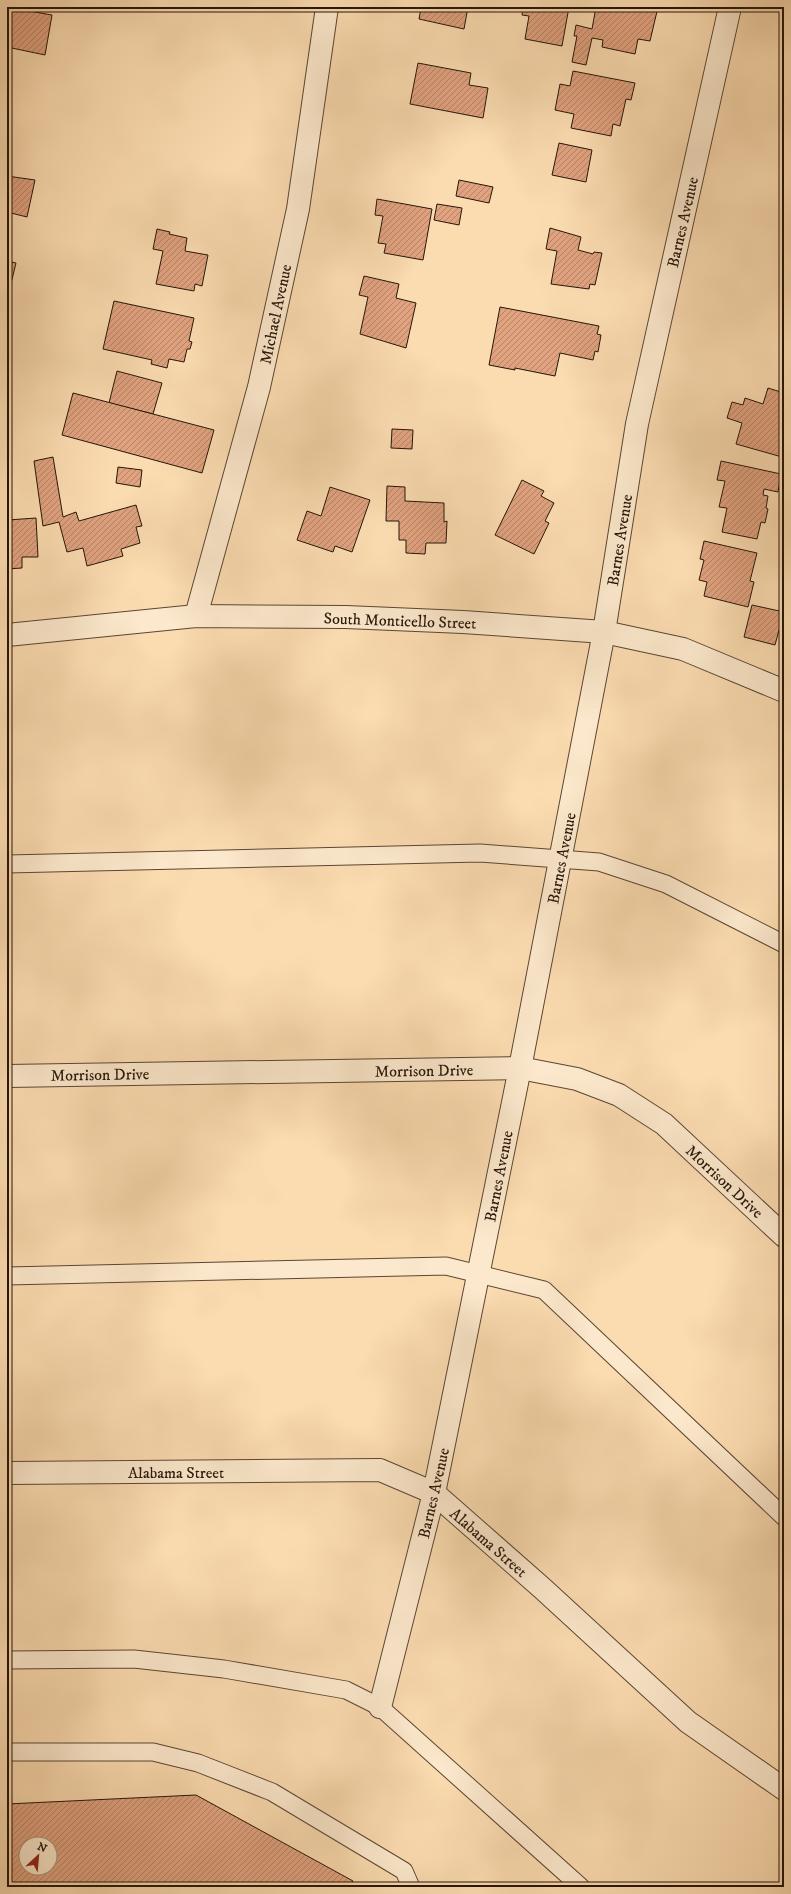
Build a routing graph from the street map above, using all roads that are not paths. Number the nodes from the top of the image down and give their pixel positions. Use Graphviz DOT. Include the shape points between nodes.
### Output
graph roads {
  1 [pos="327,7"];
  2 [pos="730,7"];
  3 [pos="196,616"];
  4 [pos="604,632"];
  5 [pos="7,635"];
  6 [pos="784,691"];
  7 [pos="561,859"];
  8 [pos="7,864"];
  9 [pos="784,944"];
  10 [pos="520,1068"];
  11 [pos="7,1076"];
  12 [pos="784,1236"];
  13 [pos="479,1274"];
  14 [pos="7,1276"];
  15 [pos="7,1473"];
  16 [pos="434,1493"];
  17 [pos="784,1517"];
  18 [pos="7,1660"];
  19 [pos="380,1707"];
  20 [pos="7,1752"];
  21 [pos="784,1789"];
  22 [pos="412,1887"];
  23 [pos="582,1887"];
  1 -- 3 [label="street, Michael Avenue" via="298,209 259,386"];
  2 -- 4 [label="street, Barnes Avenue" via="637,424"];
  3 -- 4 [label="street, South Monticello Street" via="346,617"];
  3 -- 5 [label="street, South Monticello Street"];
  4 -- 6 [label="street, South Monticello Street" via="684,649"];
  4 -- 7 [label="street, Barnes Avenue"];
  7 -- 8 [label="lane" via="480,853"];
  7 -- 9 [label="lane" via="599,862 666,884"];
  7 -- 10 [label="street, Barnes Avenue"];
  10 -- 11 [label="street, Morrison Drive"];
  10 -- 12 [label="street, Morrison Drive" via="577,1078 619,1095 664,1124"];
  10 -- 13 [label="street, Barnes Avenue"];
  13 -- 14 [label="lane" via="446,1266"];
  13 -- 16 [label="street, Barnes Avenue"];
  13 -- 17 [label="lane" via="544,1290"];
  15 -- 16 [label="street, Alabama Street" via="380,1470"];
  16 -- 19 [label="street, Barnes Avenue"];
  16 -- 21 [label="street, Alabama Street" via="548,1593 688,1722"];
  18 -- 19 [label="lane" via="134,1659 224,1669 346,1690"];
  19 -- 23 [label="lane"];
  20 -- 22 [label="lane" via="153,1752 198,1763 272,1792 404,1871"];
}
